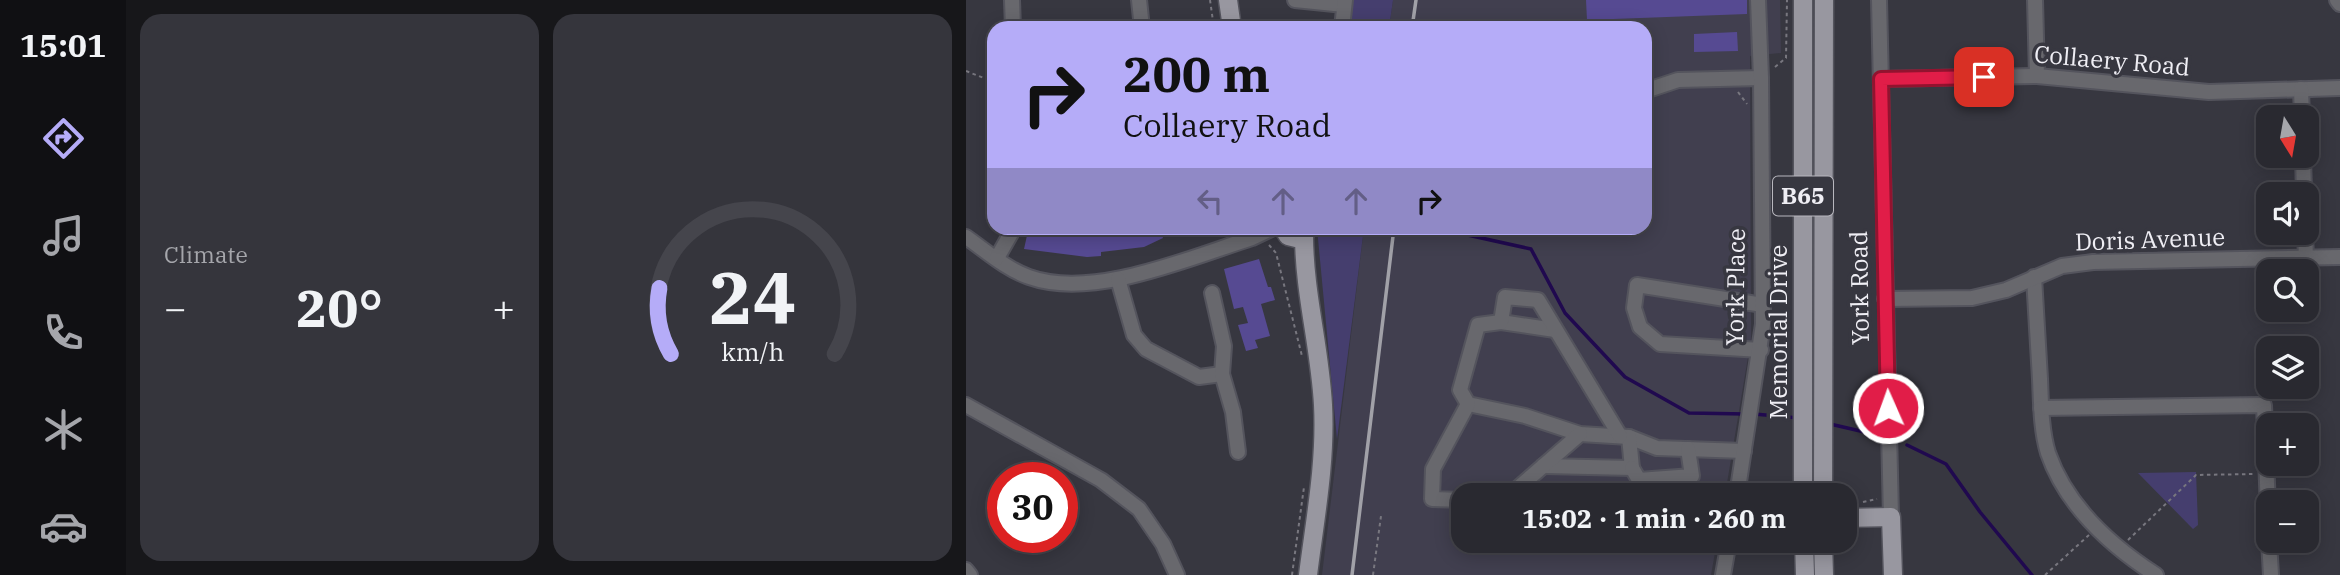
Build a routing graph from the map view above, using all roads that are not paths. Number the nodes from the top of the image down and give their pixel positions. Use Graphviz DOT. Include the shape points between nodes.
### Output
graph roads {
  1 [pos="1012,0"];
  2 [pos="1139,0"];
  3 [pos="1228,0"];
  4 [pos="1295,0"];
  5 [pos="1758,0"];
  6 [pos="1803,0"];
  7 [pos="1824,0"];
  8 [pos="1879,0"];
  9 [pos="2035,0"];
  10 [pos="1345,2"];
  11 [pos="1013,21"];
  12 [pos="1141,21"];
  13 [pos="1230,21"];
  14 [pos="1343,21"];
  15 [pos="2036,76"];
  16 [pos="1761,78"];
  17 [pos="1881,79"];
  18 [pos="2340,88"];
  19 [pos="1652,89"];
  20 [pos="2301,89"];
  21 [pos="2302,105"];
  22 [pos="1010,235"];
  23 [pos="1276,235"];
  24 [pos="1289,235"];
  25 [pos="966,237"];
  26 [pos="2305,245"];
  27 [pos="2340,257"];
  28 [pos="996,258"];
  29 [pos="2306,258"];
  30 [pos="2034,277"];
  31 [pos="1118,279"];
  32 [pos="1212,293"];
  33 [pos="1885,299"];
  34 [pos="1763,304"];
  35 [pos="1501,322"];
  36 [pos="1555,330"];
  37 [pos="1761,350"];
  38 [pos="1222,374"];
  39 [pos="1468,404"];
  40 [pos="966,405"];
  41 [pos="2041,408"];
  42 [pos="1580,434"];
  43 [pos="1625,437"];
  44 [pos="1688,449"];
  45 [pos="1238,452"];
  46 [pos="1744,452"];
  47 [pos="1543,466"];
  48 [pos="1632,468"];
  49 [pos="1524,483"];
  50 [pos="1739,483"];
  51 [pos="1803,483"];
  52 [pos="1823,483"];
  53 [pos="2267,490"];
  54 [pos="1451,500"];
  55 [pos="1891,517"];
  56 [pos="1857,518"];
  57 [pos="1727,553"];
  58 [pos="1804,553"];
  59 [pos="1823,553"];
  60 [pos="2270,553"];
  61 [pos="966,570"];
  62 [pos="970,575"];
  63 [pos="1177,575"];
  64 [pos="1308,575"];
  65 [pos="1723,575"];
  66 [pos="1805,575"];
  67 [pos="1824,575"];
  68 [pos="1893,575"];
  69 [pos="2156,575"];
  70 [pos="2271,575"];
  1 -- 11 [label="street"];
  2 -- 12 [label="street"];
  3 -- 13 [label="main road"];
  4 -- 10 [label="street"];
  5 -- 16 [label="street, York Place"];
  6 -- 51 [label="main road, Memorial Drive / B65"];
  7 -- 52 [label="main road, Memorial Drive / B65"];
  8 -- 17 [label="street, York Road"];
  9 -- 15 [label="street"];
  10 -- 14 [label="street"];
  15 -- 17 [label="street, Collaery Road"];
  15 -- 20 [label="street, Collaery Road" via="2208,92"];
  16 -- 19 [label="street" via="1678,80"];
  16 -- 34 [label="street, York Place"];
  17 -- 33 [label="street, York Road"];
  18 -- 20 [label="street, Collaery Road"];
  20 -- 21 [label="street"];
  22 -- 28 [label="street"];
  23 -- 31 [label="street"];
  24 -- 64 [label="main road" via="1304,270 1324,419"];
  25 -- 28 [label="street"];
  26 -- 29 [label="street"];
  27 -- 29 [label="street, Doris Avenue"];
  28 -- 31 [label="street" via="1029,277 1055,284"];
  29 -- 30 [label="street, Doris Avenue" via="2093,262 2062,266"];
  30 -- 33 [label="street, Doris Avenue" via="1972,298"];
  30 -- 41 [label="street"];
  31 -- 38 [label="street" via="1134,335 1146,349 1199,377"];
  32 -- 38 [label="street" via="1224,346"];
  33 -- 55 [label="street, York Road"];
  34 -- 37 [label="street, York Place"];
  34 -- 37 [label="street" via="1637,285 1634,308 1640,327 1660,344"];
  35 -- 36 [label="street"];
  35 -- 36 [label="street" via="1505,297 1538,300"];
  35 -- 39 [label="street" via="1478,325 1460,390"];
  36 -- 43 [label="street"];
  37 -- 46 [label="street, York Place"];
  38 -- 45 [label="street"];
  39 -- 42 [label="street"];
  39 -- 54 [label="street" via="1433,469 1432,499"];
  40 -- 63 [label="street" via="1101,481 1139,509"];
  41 -- 53 [label="street" via="2264,405"];
  41 -- 69 [label="street" via="2048,452 2068,495 2119,548"];
  42 -- 43 [label="street"];
  42 -- 47 [label="street"];
  43 -- 44 [label="street" via="1657,448"];
  43 -- 48 [label="street"];
  44 -- 46 [label="street"];
  44 -- 48 [label="street" via="1692,476 1639,480"];
  46 -- 50 [label="street, York Place"];
  47 -- 48 [label="street"];
  47 -- 49 [label="street"];
  55 -- 56 [label="main road"];
  55 -- 68 [label="main road, York Road"];
  57 -- 65 [label="street"];
  58 -- 66 [label="main road"];
  59 -- 67 [label="main road"];
  60 -- 70 [label="street"];
  61 -- 62 [label="street"];
}
